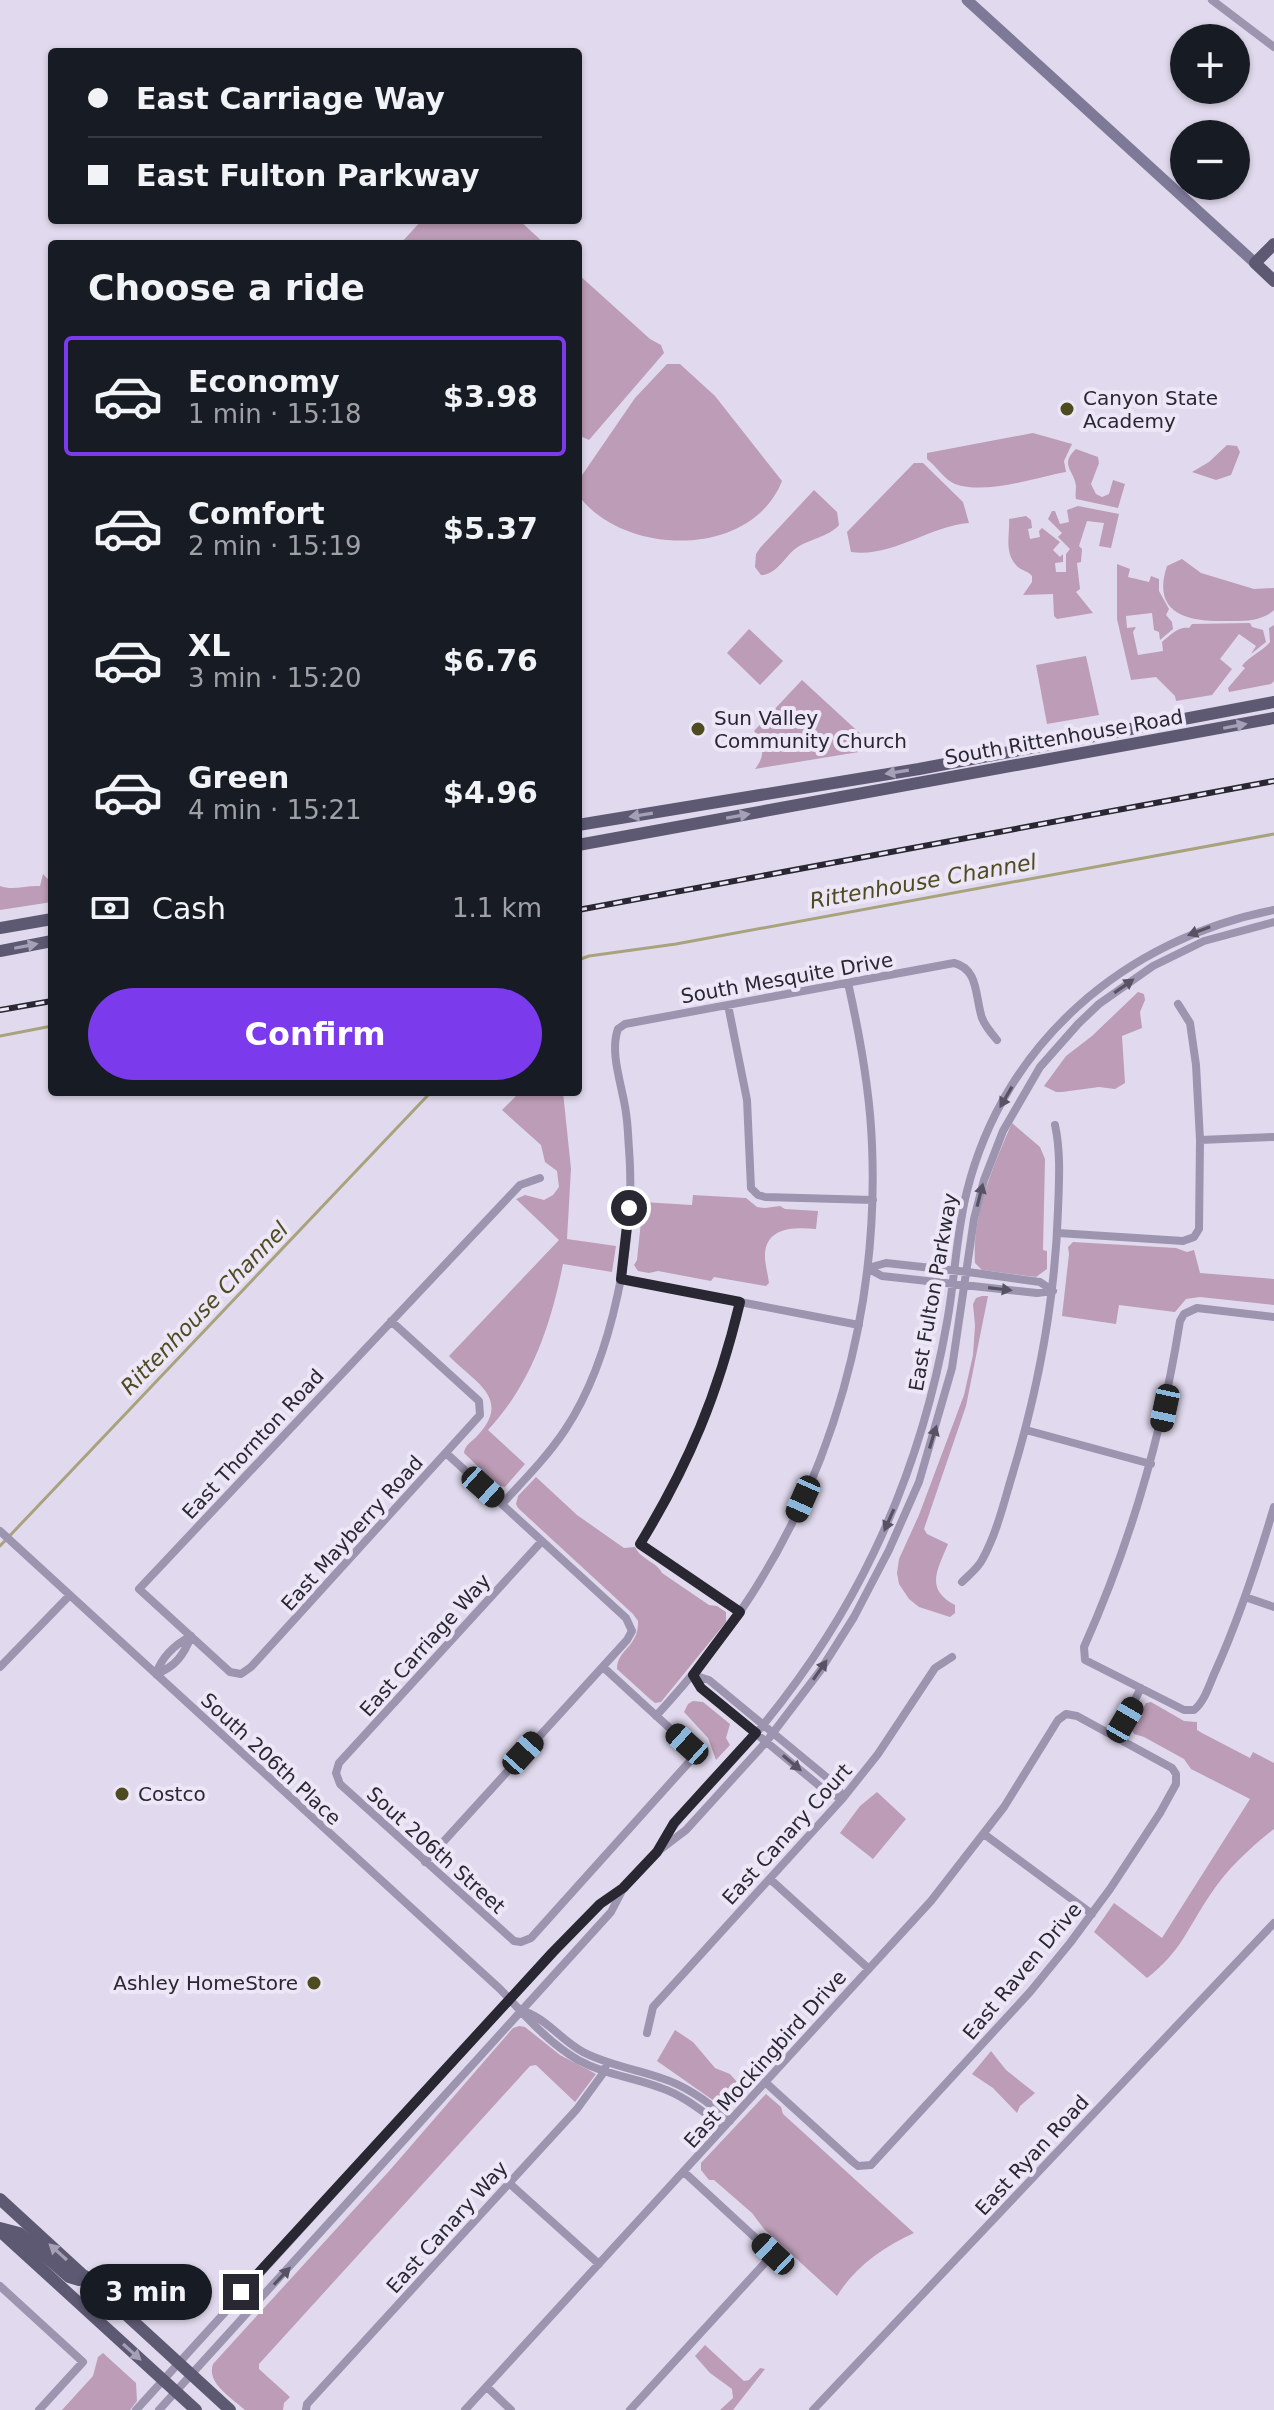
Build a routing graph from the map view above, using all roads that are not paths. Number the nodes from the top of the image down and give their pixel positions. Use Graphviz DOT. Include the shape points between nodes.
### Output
graph roads {
  1 [pos="967,0"];
  2 [pos="1212,0"];
  3 [pos="1274,47"];
  4 [pos="1274,244"];
  5 [pos="1255,263"];
  6 [pos="1274,281"];
  7 [pos="1274,702"];
  8 [pos="1274,718"];
  9 [pos="1139,728"];
  10 [pos="1141,743"];
  11 [pos="582,824"];
  12 [pos="582,844"];
  13 [pos="1274,910"];
  14 [pos="48,920"];
  15 [pos="1274,922"];
  16 [pos="0,928"];
  17 [pos="48,942"];
  18 [pos="0,951"];
  19 [pos="848,983"];
  20 [pos="1178,1004"];
  21 [pos="728,1005"];
  22 [pos="997,1040"];
  23 [pos="1055,1125"];
  24 [pos="1274,1137"];
  25 [pos="1200,1140"];
  26 [pos="540,1178"];
  27 [pos="873,1200"];
  28 [pos="1058,1233"];
  29 [pos="868,1268"];
  30 [pos="955,1271"];
  31 [pos="968,1272"];
  32 [pos="621,1279"];
  33 [pos="953,1283"];
  34 [pos="966,1284"];
  35 [pos="1053,1291"];
  36 [pos="740,1302"];
  37 [pos="1274,1317"];
  38 [pos="391,1321"];
  39 [pos="859,1325"];
  40 [pos="1026,1430"];
  41 [pos="446,1453"];
  42 [pos="1151,1464"];
  43 [pos="502,1504"];
  44 [pos="1274,1507"];
  45 [pos="0,1531"];
  46 [pos="542,1541"];
  47 [pos="962,1582"];
  48 [pos="70,1595"];
  49 [pos="1245,1597"];
  50 [pos="1274,1607"];
  51 [pos="740,1612"];
  52 [pos="191,1636"];
  53 [pos="952,1657"];
  54 [pos="0,1667"];
  55 [pos="603,1667"];
  56 [pos="156,1674"];
  57 [pos="693,1675"];
  58 [pos="1141,1688"];
  59 [pos="656,1716"];
  60 [pos="763,1724"];
  61 [pos="756,1733"];
  62 [pos="773,1733"];
  63 [pos="1116,1735"];
  64 [pos="766,1742"];
  65 [pos="336,1773"];
  66 [pos="843,1798"];
  67 [pos="984,1834"];
  68 [pos="657,1852"];
  69 [pos="425,1862"];
  70 [pos="770,1879"];
  71 [pos="623,1888"];
  72 [pos="1092,1914"];
  73 [pos="1274,1923"];
  74 [pos="869,1969"];
  75 [pos="510,1999"];
  76 [pos="521,2009"];
  77 [pos="647,2033"];
  78 [pos="607,2062"];
  79 [pos="604,2072"];
  80 [pos="765,2082"];
  81 [pos="727,2124"];
  82 [pos="684,2172"];
  83 [pos="509,2183"];
  84 [pos="0,2199"];
  85 [pos="0,2230"];
  86 [pos="599,2264"];
  87 [pos="85,2276"];
  88 [pos="0,2286"];
  89 [pos="170,2371"];
  90 [pos="184,2383"];
  91 [pos="487,2387"];
  92 [pos="39,2410"];
  93 [pos="136,2410"];
  94 [pos="159,2410"];
  95 [pos="196,2410"];
  96 [pos="230,2410"];
  97 [pos="306,2410"];
  98 [pos="465,2410"];
  99 [pos="511,2410"];
  100 [pos="630,2410"];
  101 [pos="813,2410"];
  1 -- 5 [label="main road"];
  2 -- 3 [label="street"];
  4 -- 5 [label="main road"];
  5 -- 6 [label="main road"];
  7 -- 9 [label="main road, South Rittenhouse Road"];
  10 -- 8 [label="main road, South Rittenhouse Road, one-way"];
  9 -- 10 [label="main road"];
  9 -- 11 [label="main road, South Rittenhouse Road, one-way"];
  12 -- 10 [label="main road, South Rittenhouse Road, one-way"];
  13 -- 30 [label="street, East Fulton Parkway, one-way" via="1217,924 1162,947 1104,984 1060,1024 1022,1071 985,1138 967,1192"];
  14 -- 16 [label="main road"];
  31 -- 15 [label="street, East Fulton Parkway, one-way" via="979,1198 993,1154 1013,1110 1059,1044 1099,1004 1153,966 1204,941"];
  18 -- 17 [label="main road, one-way"];
  19 -- 21 [label="street, South Mesquite Drive"];
  19 -- 22 [label="street, South Mesquite Drive" via="964,965 971,973 983,1021"];
  19 -- 27 [label="street" via="868,1094"];
  20 -- 25 [label="street" via="1190,1023"];
  21 -- 27 [label="street" via="747,1100 751,1188 758,1195"];
  21 -- 32 [label="street, South Mesquite Drive" via="618,1029 615,1046 630,1161"];
  23 -- 28 [label="street"];
  24 -- 25 [label="street"];
  25 -- 28 [label="street" via="1199,1229 1194,1237 1183,1241"];
  26 -- 38 [label="street, East Thornton Road" via="520,1185"];
  27 -- 29 [label="street"];
  28 -- 35 [label="street"];
  29 -- 30 [label="street" via="886,1263"];
  29 -- 33 [label="street" via="882,1276"];
  29 -- 39 [label="street"];
  30 -- 31 [label="street"];
  30 -- 33 [label="street, East Fulton Parkway"];
  31 -- 34 [label="street, East Fulton Parkway"];
  31 -- 35 [label="street" via="1040,1282"];
  32 -- 36 [label="street"];
  32 -- 43 [label="street" via="609,1329 579,1406 552,1449"];
  33 -- 34 [label="street"];
  33 -- 60 [label="street, East Fulton Parkway, one-way" via="938,1373 893,1512 857,1588"];
  34 -- 35 [label="street, one-way"];
  62 -- 34 [label="street, East Fulton Parkway, one-way" via="838,1644 904,1519 947,1389"];
  35 -- 40 [label="street"];
  36 -- 39 [label="street"];
  36 -- 51 [label="street" via="728,1353 691,1452 640,1544"];
  37 -- 42 [label="street" via="1190,1309 1180,1321"];
  38 -- 41 [label="street, East Mayberry Road" via="476,1398 481,1410 477,1420"];
  38 -- 52 [label="street, East Thornton Road" via="139,1589"];
  39 -- 51 [label="street" via="814,1475"];
  40 -- 42 [label="street"];
  40 -- 47 [label="street" via="994,1535 981,1563"];
  41 -- 43 [label="street"];
  41 -- 52 [label="street, East Mayberry Road" via="241,1674 230,1672"];
  42 -- 58 [label="street" via="1083,1655 1088,1663"];
  43 -- 46 [label="street"];
  44 -- 49 [label="street"];
  45 -- 48 [label="street, South 206th Place"];
  46 -- 55 [label="street" via="632,1627"];
  46 -- 65 [label="street, East Carriage Way" via="339,1763"];
  48 -- 54 [label="street"];
  48 -- 56 [label="street, South 206th Place"];
  49 -- 50 [label="street"];
  49 -- 58 [label="street" via="1194,1710"];
  51 -- 57 [label="street"];
  52 -- 56 [label="street" via="185,1653"];
  53 -- 66 [label="street, East Canary Court" via="935,1668"];
  55 -- 59 [label="street"];
  55 -- 69 [label="street"];
  56 -- 75 [label="street, South 206th Place"];
  57 -- 59 [label="street"];
  57 -- 60 [label="street" via="709,1680"];
  57 -- 61 [label="street" via="701,1688"];
  58 -- 63 [label="street"];
  59 -- 69 [label="street, Sout 206th Street" via="687,1744 688,1765 531,1938 509,1939"];
  60 -- 61 [label="street, East Fulton Parkway"];
  60 -- 62 [label="street"];
  61 -- 64 [label="street"];
  61 -- 68 [label="street, East Fulton Parkway" via="674,1823"];
  62 -- 64 [label="street, East Fulton Parkway"];
  62 -- 66 [label="street" via="836,1785"];
  63 -- 67 [label="street, East Mockingbird Drive" via="1066,1714"];
  63 -- 72 [label="street, East Raven Drive" via="1169,1765 1176,1784"];
  64 -- 66 [label="street, one-way" via="828,1793"];
  64 -- 68 [label="street, East Fulton Parkway" via="686,1830"];
  65 -- 69 [label="street, Sout 206th Street" via="340,1784"];
  66 -- 70 [label="street, East Canary Court"];
  67 -- 72 [label="street"];
  67 -- 74 [label="street, East Mockingbird Drive"];
  68 -- 71 [label="street, East Fulton Parkway"];
  70 -- 74 [label="street"];
  70 -- 77 [label="street, East Canary Court" via="653,2007"];
  71 -- 75 [label="street, East Fulton Parkway" via="600,1904"];
  71 -- 76 [label="street, East Fulton Parkway" via="611,1912"];
  72 -- 80 [label="street, East Raven Drive" via="1030,1992 875,2162 865,2167 853,2162"];
  73 -- 101 [label="street, East Ryan Road"];
  74 -- 80 [label="street, East Mockingbird Drive"];
  75 -- 76 [label="street, South 206th Place"];
  75 -- 89 [label="street, East Fulton Parkway"];
  76 -- 78 [label="street, South 206th Place"];
  76 -- 79 [label="street, South 206th Place" via="527,2021 557,2046"];
  90 -- 76 [label="street, East Fulton Parkway, one-way"];
  78 -- 79 [label="street, East Canary Way"];
  78 -- 81 [label="street, South 206th Place" via="677,2084 700,2096"];
  79 -- 81 [label="street, South 206th Place" via="671,2091"];
  79 -- 83 [label="street, East Canary Way"];
  80 -- 81 [label="street, East Mockingbird Drive"];
  81 -- 82 [label="street, East Mockingbird Drive"];
  82 -- 86 [label="street, East Mockingbird Drive"];
  82 -- 100 [label="street" via="773,2254"];
  83 -- 86 [label="street"];
  83 -- 97 [label="street, East Canary Way"];
  87 -- 84 [label="main road, one-way"];
  85 -- 87 [label="main road" via="19,2233 69,2277"];
  85 -- 89 [label="main road, one-way"];
  86 -- 91 [label="street, East Mockingbird Drive"];
  87 -- 89 [label="main road"];
  88 -- 92 [label="street" via="83,2362"];
  89 -- 90 [label="main road"];
  89 -- 90 [label="main road"];
  89 -- 93 [label="street, East Fulton Parkway"];
  90 -- 94 [label="street, East Fulton Parkway"];
  90 -- 95 [label="main road"];
  90 -- 96 [label="main road"];
  91 -- 98 [label="street, East Mockingbird Drive"];
  91 -- 99 [label="street"];
}
